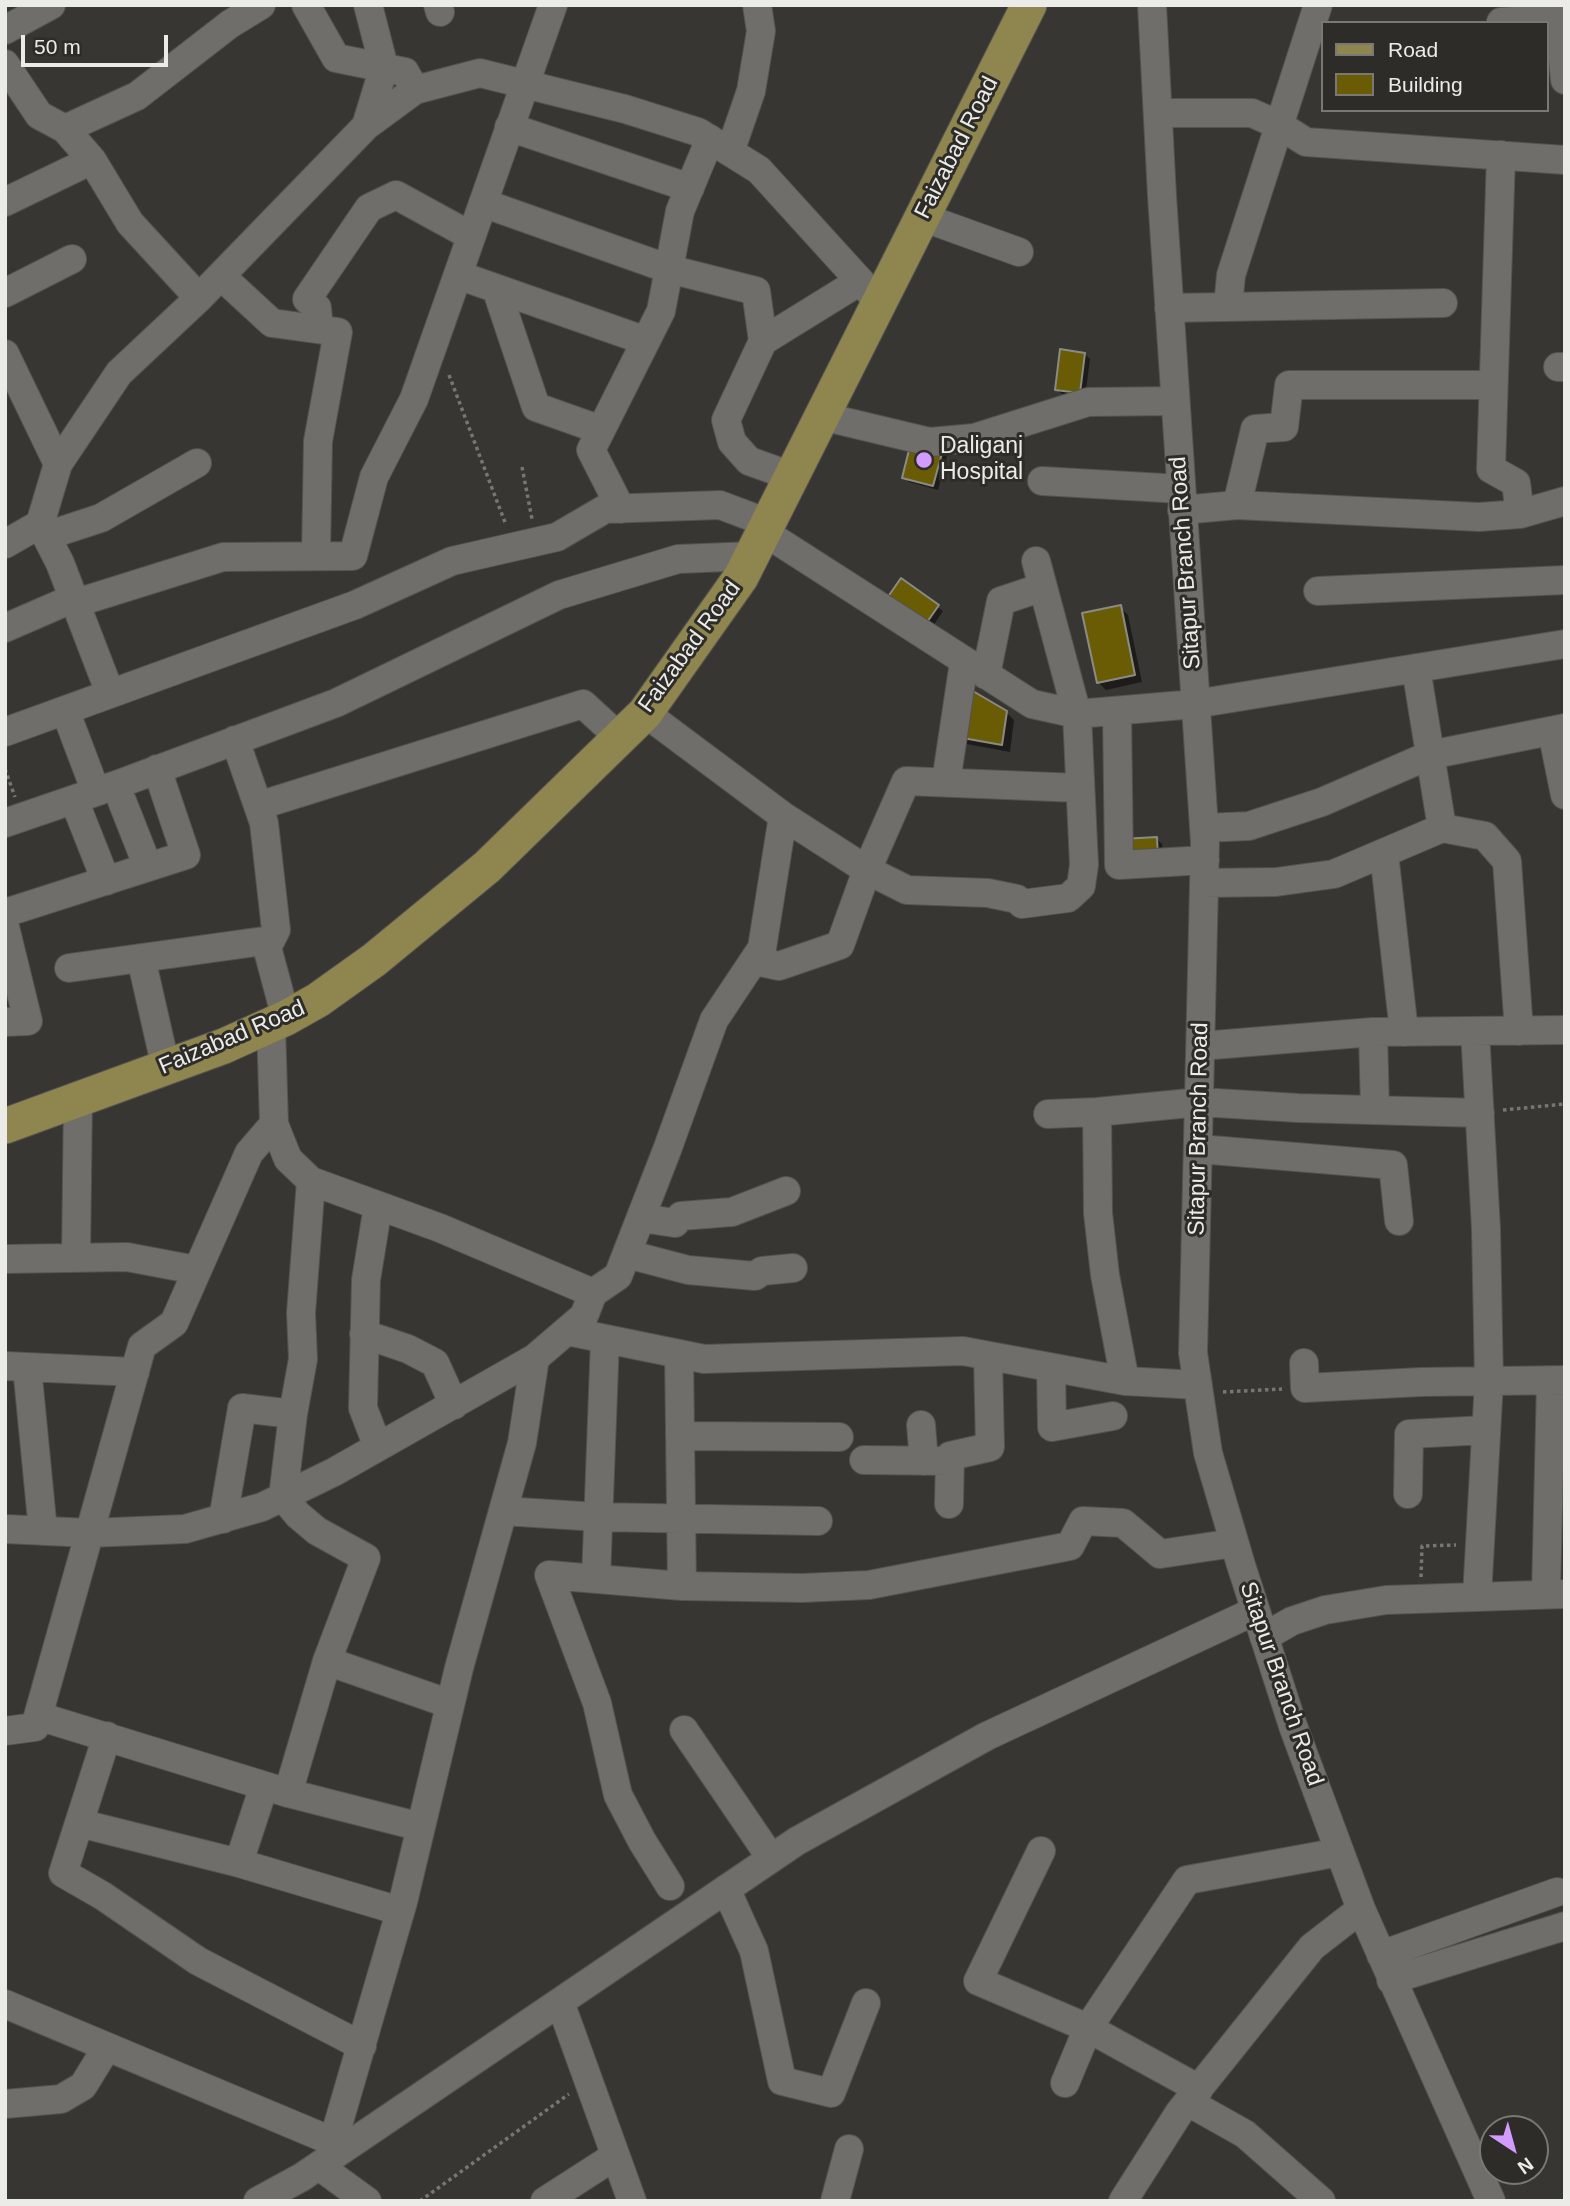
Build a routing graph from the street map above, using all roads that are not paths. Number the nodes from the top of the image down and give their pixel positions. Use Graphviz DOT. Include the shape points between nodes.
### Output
graph roads {
  1 [pos="51,5"];
  2 [pos="261,5"];
  3 [pos="306,5"];
  4 [pos="368,5"];
  5 [pos="553,5"];
  6 [pos="757,5"];
  7 [pos="1029,5"];
  8 [pos="1152,5"];
  9 [pos="1318,5"];
  10 [pos="223,15"];
  11 [pos="1562,18"];
  12 [pos="1516,21"];
  13 [pos="5,30"];
  14 [pos="5,64"];
  15 [pos="384,67"];
  16 [pos="1565,80"];
  17 [pos="524,84"];
  18 [pos="415,90"];
  19 [pos="1158,113"];
  20 [pos="1279,125"];
  21 [pos="366,126"];
  22 [pos="509,127"];
  23 [pos="65,129"];
  24 [pos="720,146"];
  25 [pos="1565,153"];
  26 [pos="1500,155"];
  27 [pos="92,160"];
  28 [pos="1564,160"];
  29 [pos="690,188"];
  30 [pos="5,202"];
  31 [pos="482,203"];
  32 [pos="922,217"];
  33 [pos="471,236"];
  34 [pos="1019,252"];
  35 [pos="72,259"];
  36 [pos="669,269"];
  37 [pos="458,275"];
  38 [pos="220,276"];
  39 [pos="500,290"];
  40 [pos="869,291"];
  41 [pos="5,293"];
  42 [pos="199,298"];
  43 [pos="1443,303"];
  44 [pos="1228,307"];
  45 [pos="1169,308"];
  46 [pos="319,329"];
  47 [pos="646,341"];
  48 [pos="763,341"];
  49 [pos="431,350"];
  50 [pos="5,354"];
  51 [pos="449,375"];
  52 [pos="1493,385"];
  53 [pos="1175,401"];
  54 [pos="821,416"];
  55 [pos="601,430"];
  56 [pos="197,463"];
  57 [pos="58,464"];
  58 [pos="791,476"];
  59 [pos="1042,481"];
  60 [pos="1182,499"];
  61 [pos="1565,501"];
  62 [pos="1237,505"];
  63 [pos="621,509"];
  64 [pos="1520,514"];
  65 [pos="43,530"];
  66 [pos="761,537"];
  67 [pos="5,544"];
  68 [pos="316,556"];
  69 [pos="1565,580"];
  70 [pos="1318,592"];
  71 [pos="75,601"];
  72 [pos="5,628"];
  73 [pos="1565,644"];
  74 [pos="975,668"];
  75 [pos="1416,668"];
  76 [pos="110,693"];
  77 [pos="1195,704"];
  78 [pos="65,710"];
  79 [pos="1117,711"];
  80 [pos="645,713"];
  81 [pos="1077,714"];
  82 [pos="1558,730"];
  83 [pos="5,732"];
  84 [pos="619,737"];
  85 [pos="235,740"];
  86 [pos="1430,755"];
  87 [pos="157,769"];
  88 [pos="946,782"];
  89 [pos="1079,788"];
  90 [pos="1565,795"];
  91 [pos="97,798"];
  92 [pos="258,806"];
  93 [pos="783,816"];
  94 [pos="5,823"];
  95 [pos="1204,828"];
  96 [pos="1442,828"];
  97 [pos="1384,853"];
  98 [pos="148,867"];
  99 [pos="867,870"];
  100 [pos="1205,871"];
  101 [pos="106,881"];
  102 [pos="5,913"];
  103 [pos="5,927"];
  104 [pos="271,940"];
  105 [pos="141,958"];
  106 [pos="755,961"];
  107 [pos="69,968"];
  108 [pos="5,1022"];
  109 [pos="278,1022"];
  110 [pos="1565,1030"];
  111 [pos="1475,1031"];
  112 [pos="1520,1031"];
  113 [pos="1373,1032"];
  114 [pos="1404,1032"];
  115 [pos="1201,1046"];
  116 [pos="166,1068"];
  117 [pos="78,1100"];
  118 [pos="1200,1102"];
  119 [pos="1375,1110"];
  120 [pos="1097,1112"];
  121 [pos="1480,1113"];
  122 [pos="1048,1114"];
  123 [pos="274,1124"];
  124 [pos="5,1126"];
  125 [pos="1199,1149"];
  126 [pos="311,1181"];
  127 [pos="786,1191"];
  128 [pos="378,1206"];
  129 [pos="641,1218"];
  130 [pos="1399,1221"];
  131 [pos="627,1254"];
  132 [pos="76,1257"];
  133 [pos="5,1259"];
  134 [pos="793,1268"];
  135 [pos="196,1270"];
  136 [pos="593,1293"];
  137 [pos="567,1331"];
  138 [pos="364,1334"];
  139 [pos="605,1339"];
  140 [pos="679,1354"];
  141 [pos="988,1356"];
  142 [pos="535,1358"];
  143 [pos="16,1367"];
  144 [pos="1051,1368"];
  145 [pos="135,1372"];
  146 [pos="1305,1375"];
  147 [pos="1558,1380"];
  148 [pos="1125,1381"];
  149 [pos="1489,1381"];
  150 [pos="1199,1389"];
  151 [pos="454,1405"];
  152 [pos="293,1415"];
  153 [pos="1113,1416"];
  154 [pos="921,1425"];
  155 [pos="1486,1430"];
  156 [pos="680,1436"];
  157 [pos="839,1437"];
  158 [pos="378,1447"];
  159 [pos="864,1460"];
  160 [pos="937,1461"];
  161 [pos="1408,1494"];
  162 [pos="283,1497"];
  163 [pos="949,1504"];
  164 [pos="503,1511"];
  165 [pos="598,1517"];
  166 [pos="223,1519"];
  167 [pos="681,1519"];
  168 [pos="818,1521"];
  169 [pos="5,1529"];
  170 [pos="43,1531"];
  171 [pos="90,1533"];
  172 [pos="1234,1543"];
  173 [pos="596,1579"];
  174 [pos="682,1586"];
  175 [pos="1555,1594"];
  176 [pos="1477,1597"];
  177 [pos="1259,1624"];
  178 [pos="327,1661"];
  179 [pos="450,1704"];
  180 [pos="38,1716"];
  181 [pos="684,1730"];
  182 [pos="5,1731"];
  183 [pos="107,1736"];
  184 [pos="276,1790"];
  185 [pos="79,1823"];
  186 [pos="421,1827"];
  187 [pos="243,1850"];
  188 [pos="1041,1852"];
  189 [pos="1340,1852"];
  190 [pos="771,1858"];
  191 [pos="670,1886"];
  192 [pos="726,1889"];
  193 [pos="1558,1892"];
  194 [pos="1361,1909"];
  195 [pos="400,1911"];
  196 [pos="1565,1926"];
  197 [pos="1386,1967"];
  198 [pos="560,2002"];
  199 [pos="866,2003"];
  200 [pos="5,2004"];
  201 [pos="1088,2028"];
  202 [pos="362,2046"];
  203 [pos="107,2047"];
  204 [pos="1065,2083"];
  205 [pos="1193,2096"];
  206 [pos="5,2104"];
  207 [pos="340,2144"];
  208 [pos="849,2149"];
  209 [pos="615,2156"];
  210 [pos="319,2166"];
  211 [pos="258,2201"];
  212 [pos="367,2201"];
  213 [pos="545,2201"];
  214 [pos="632,2201"];
  215 [pos="835,2201"];
  216 [pos="1123,2201"];
  217 [pos="1321,2201"];
  218 [pos="1491,2201"];
  1 -- 13 [label="street"];
  2 -- 10 [label="street"];
  3 -- 15 [label="street" via="336,58"];
  4 -- 15 [label="street"];
  5 -- 17 [label="street"];
  6 -- 24 [label="street" via="761,31 751,92"];
  7 -- 32 [label="main road, Faizabad Road"];
  8 -- 19 [label="street, Sitapur Branch Road"];
  9 -- 20 [label="street"];
  10 -- 23 [label="street" via="137,96"];
  11 -- 12 [label="street"];
  11 -- 16 [label="street"];
  14 -- 23 [label="street" via="38,114"];
  15 -- 18 [label="street" via="405,72"];
  15 -- 21 [label="street"];
  17 -- 18 [label="street" via="480,73"];
  17 -- 22 [label="street"];
  17 -- 24 [label="street" via="698,132"];
  18 -- 21 [label="street"];
  19 -- 20 [label="street" via="1252,113"];
  19 -- 45 [label="street, Sitapur Branch Road"];
  20 -- 26 [label="street" via="1306,142"];
  20 -- 44 [label="street" via="1231,275"];
  21 -- 38 [label="street"];
  22 -- 29 [label="street"];
  22 -- 31 [label="street"];
  23 -- 27 [label="street"];
  24 -- 29 [label="street"];
  24 -- 40 [label="street" via="759,170"];
  25 -- 28 [label="street"];
  26 -- 28 [label="street"];
  26 -- 52 [label="street"];
  27 -- 30 [label="street"];
  27 -- 42 [label="street" via="130,223"];
  29 -- 36 [label="street" via="680,211"];
  31 -- 33 [label="street"];
  31 -- 36 [label="street"];
  32 -- 34 [label="street"];
  32 -- 40 [label="main road, Faizabad Road"];
  33 -- 37 [label="street"];
  33 -- 46 [label="street" via="396,195 369,208 307,299 317,308"];
  35 -- 41 [label="street"];
  36 -- 47 [label="street" via="661,311"];
  36 -- 48 [label="street" via="756,291"];
  37 -- 39 [label="street"];
  37 -- 49 [label="street"];
  38 -- 42 [label="street"];
  38 -- 46 [label="street" via="272,323"];
  39 -- 47 [label="street"];
  39 -- 55 [label="street" via="536,407"];
  40 -- 48 [label="street"];
  40 -- 54 [label="main road, Faizabad Road"];
  42 -- 57 [label="street" via="119,373"];
  43 -- 44 [label="street"];
  44 -- 45 [label="street"];
  45 -- 53 [label="street, Sitapur Branch Road"];
  46 -- 68 [label="street" via="338,332 318,441"];
  47 -- 55 [label="street"];
  48 -- 58 [label="street" via="726,420 732,442 750,461"];
  49 -- 51 [label="street"];
  49 -- 68 [label="street" via="414,399 374,477 353,556"];
  50 -- 57 [label="street"];
  52 -- 62 [label="street" via="1289,385 1284,427 1255,429"];
  52 -- 64 [label="street" via="1491,470 1516,483"];
  53 -- 54 [label="street" via="1088,402 974,438 930,442"];
  53 -- 60 [label="street, Sitapur Branch Road"];
  54 -- 58 [label="main road, Faizabad Road"];
  55 -- 63 [label="street" via="591,450"];
  56 -- 65 [label="street" via="101,518"];
  57 -- 65 [label="street"];
  58 -- 66 [label="main road, Faizabad Road"];
  59 -- 60 [label="street"];
  60 -- 62 [label="street"];
  60 -- 77 [label="street, Sitapur Branch Road"];
  61 -- 64 [label="street"];
  62 -- 64 [label="street" via="1479,517"];
  63 -- 66 [label="street" via="720,505"];
  63 -- 76 [label="street" via="605,509 557,537 452,561 355,605"];
  65 -- 67 [label="street"];
  65 -- 71 [label="street"];
  66 -- 74 [label="street"];
  66 -- 80 [label="main road, Faizabad Road" via="741,578"];
  66 -- 85 [label="street" via="559,595 336,703"];
  68 -- 71 [label="street" via="223,557"];
  69 -- 70 [label="street"];
  71 -- 72 [label="street"];
  71 -- 76 [label="street"];
  73 -- 75 [label="street"];
  74 -- 81 [label="street" via="1032,704"];
  74 -- 81 [label="street" via="1001,601 1040,574"];
  74 -- 88 [label="street"];
  75 -- 77 [label="street"];
  75 -- 86 [label="street"];
  76 -- 78 [label="street"];
  77 -- 79 [label="street"];
  77 -- 95 [label="street, Sitapur Branch Road"];
  78 -- 83 [label="street"];
  78 -- 91 [label="street"];
  79 -- 81 [label="street"];
  79 -- 100 [label="street" via="1119,865"];
  80 -- 84 [label="main road, Faizabad Road"];
  80 -- 93 [label="street"];
  81 -- 89 [label="street"];
  82 -- 86 [label="street"];
  82 -- 90 [label="street"];
  84 -- 92 [label="street" via="583,704"];
  84 -- 109 [label="main road, Faizabad Road" via="487,867 374,960"];
  85 -- 87 [label="street"];
  85 -- 92 [label="street"];
  86 -- 95 [label="street" via="1322,802 1261,822"];
  86 -- 96 [label="street"];
  87 -- 91 [label="street"];
  87 -- 98 [label="street" via="186,855"];
  88 -- 89 [label="street"];
  88 -- 99 [label="street" via="906,780"];
  89 -- 99 [label="street" via="1084,865 1081,887 1068,898 1022,904 988,893 907,890"];
  91 -- 94 [label="street"];
  91 -- 98 [label="street"];
  91 -- 101 [label="street"];
  92 -- 104 [label="street" via="264,822 276,930"];
  93 -- 99 [label="street"];
  93 -- 106 [label="street" via="762,948"];
  95 -- 100 [label="street, Sitapur Branch Road"];
  96 -- 97 [label="street"];
  96 -- 112 [label="street" via="1485,836 1507,862"];
  97 -- 100 [label="street" via="1334,874 1276,882"];
  97 -- 114 [label="street"];
  98 -- 101 [label="street"];
  99 -- 106 [label="street" via="840,945 779,966"];
  100 -- 115 [label="street, Sitapur Branch Road"];
  101 -- 102 [label="street"];
  103 -- 108 [label="street" via="28,1021"];
  104 -- 105 [label="street"];
  104 -- 109 [label="street" via="267,947"];
  105 -- 107 [label="street"];
  105 -- 116 [label="street"];
  106 -- 129 [label="street" via="714,1020"];
  109 -- 116 [label="main road, Faizabad Road"];
  109 -- 123 [label="street"];
  110 -- 112 [label="street"];
  111 -- 112 [label="street"];
  111 -- 114 [label="street"];
  111 -- 121 [label="street"];
  113 -- 114 [label="street"];
  113 -- 115 [label="street"];
  113 -- 119 [label="street"];
  115 -- 118 [label="street, Sitapur Branch Road"];
  116 -- 117 [label="main road, Faizabad Road"];
  117 -- 124 [label="main road, Faizabad Road"];
  117 -- 132 [label="street"];
  118 -- 119 [label="street"];
  118 -- 120 [label="street"];
  118 -- 125 [label="street, Sitapur Branch Road"];
  119 -- 121 [label="street"];
  120 -- 122 [label="street"];
  120 -- 148 [label="street" via="1098,1213"];
  121 -- 149 [label="street"];
  123 -- 126 [label="street" via="288,1159"];
  123 -- 135 [label="street" via="249,1153"];
  125 -- 130 [label="street" via="1393,1165"];
  125 -- 150 [label="street, Sitapur Branch Road" via="1193,1353"];
  126 -- 128 [label="street"];
  126 -- 152 [label="street" via="301,1313 303,1359"];
  127 -- 129 [label="street" via="732,1212 681,1216 675,1223"];
  128 -- 136 [label="street"];
  128 -- 138 [label="street" via="366,1280"];
  129 -- 131 [label="street"];
  131 -- 134 [label="street" via="688,1270 754,1276"];
  131 -- 136 [label="street" via="618,1276"];
  132 -- 133 [label="street"];
  132 -- 135 [label="street" via="127,1257"];
  135 -- 145 [label="street" via="174,1323 142,1346"];
  136 -- 137 [label="street" via="584,1316"];
  137 -- 139 [label="street"];
  137 -- 142 [label="street"];
  138 -- 151 [label="street" via="435,1363"];
  138 -- 158 [label="street" via="363,1408"];
  139 -- 140 [label="street"];
  139 -- 165 [label="street"];
  140 -- 141 [label="street" via="704,1359 963,1351"];
  140 -- 156 [label="street"];
  141 -- 144 [label="street"];
  141 -- 160 [label="street" via="990,1447"];
  142 -- 151 [label="street"];
  142 -- 164 [label="street" via="522,1443"];
  143 -- 145 [label="street"];
  143 -- 170 [label="street"];
  144 -- 148 [label="street"];
  144 -- 153 [label="street" via="1052,1427"];
  145 -- 171 [label="street"];
  146 -- 149 [label="street"];
  147 -- 149 [label="street"];
  147 -- 175 [label="street"];
  148 -- 150 [label="street"];
  149 -- 155 [label="street"];
  150 -- 172 [label="street, Sitapur Branch Road" via="1209,1453"];
  151 -- 158 [label="street"];
  152 -- 162 [label="street"];
  152 -- 166 [label="street" via="242,1408"];
  154 -- 160 [label="street"];
  155 -- 161 [label="street" via="1409,1434"];
  155 -- 176 [label="street"];
  156 -- 157 [label="street"];
  156 -- 167 [label="street"];
  158 -- 162 [label="street"];
  159 -- 160 [label="street"];
  160 -- 163 [label="street"];
  162 -- 166 [label="street"];
  162 -- 178 [label="street" via="317,1531 366,1558"];
  164 -- 165 [label="street"];
  164 -- 179 [label="street"];
  165 -- 167 [label="street"];
  165 -- 173 [label="street"];
  166 -- 171 [label="street" via="185,1530"];
  167 -- 168 [label="street"];
  167 -- 174 [label="street"];
  169 -- 170 [label="street"];
  170 -- 171 [label="street"];
  171 -- 180 [label="street"];
  172 -- 174 [label="street" via="1160,1554 1123,1524 1083,1521 1070,1546 869,1585"];
  172 -- 177 [label="street, Sitapur Branch Road"];
  173 -- 174 [label="street"];
  173 -- 191 [label="street" via="549,1576 597,1703 618,1795"];
  175 -- 176 [label="street"];
  176 -- 177 [label="street" via="1387,1600"];
  177 -- 189 [label="street, Sitapur Branch Road"];
  177 -- 190 [label="street" via="987,1736"];
  178 -- 179 [label="street"];
  178 -- 184 [label="street"];
  179 -- 186 [label="street"];
  180 -- 182 [label="street" via="35,1727"];
  180 -- 183 [label="street"];
  181 -- 190 [label="street"];
  183 -- 184 [label="street"];
  183 -- 185 [label="street"];
  184 -- 186 [label="street"];
  184 -- 187 [label="street"];
  185 -- 195 [label="street" via="239,1863"];
  185 -- 202 [label="street" via="63,1873 198,1961"];
  186 -- 195 [label="street"];
  188 -- 201 [label="street" via="978,1981"];
  189 -- 194 [label="street, Sitapur Branch Road"];
  189 -- 201 [label="street" via="1187,1880"];
  190 -- 192 [label="street"];
  192 -- 198 [label="street"];
  192 -- 199 [label="street" via="754,1951 782,2081 831,2093"];
  193 -- 197 [label="street"];
  194 -- 197 [label="street, Sitapur Branch Road"];
  194 -- 205 [label="street" via="1312,1947"];
  195 -- 202 [label="street"];
  196 -- 197 [label="street"];
  197 -- 218 [label="street, Sitapur Branch Road"];
  198 -- 207 [label="street"];
  198 -- 209 [label="street"];
  200 -- 203 [label="street"];
  201 -- 204 [label="street"];
  201 -- 205 [label="street"];
  202 -- 207 [label="street"];
  203 -- 206 [label="street" via="83,2085 61,2099"];
  203 -- 207 [label="street"];
  205 -- 216 [label="street"];
  205 -- 217 [label="street" via="1245,2134"];
  207 -- 210 [label="street"];
  208 -- 215 [label="street"];
  209 -- 213 [label="street"];
  209 -- 214 [label="street"];
  210 -- 211 [label="street"];
  210 -- 212 [label="street"];
}
